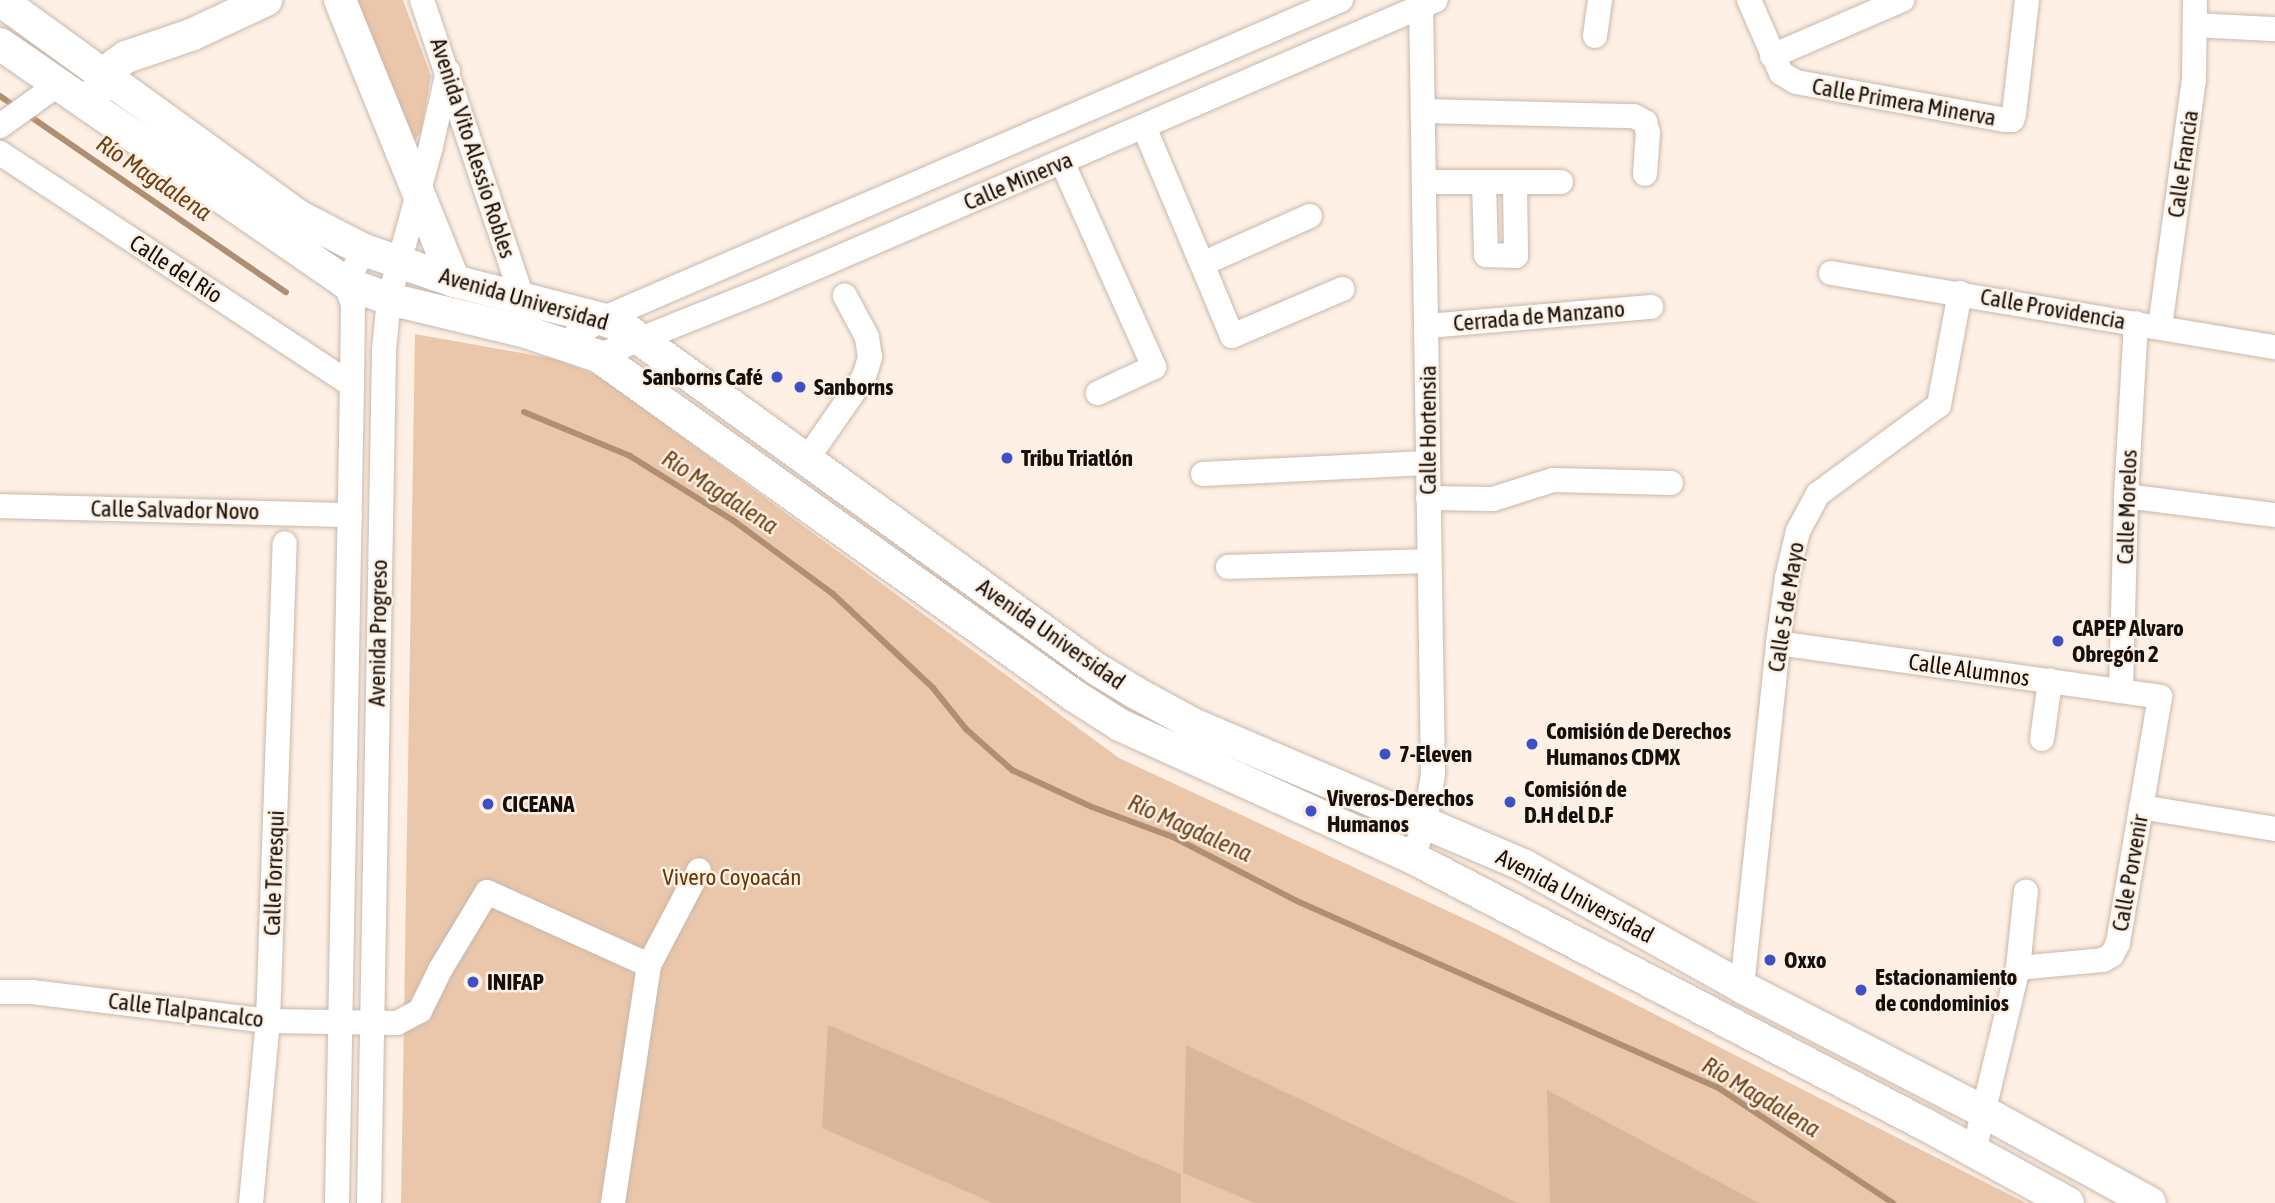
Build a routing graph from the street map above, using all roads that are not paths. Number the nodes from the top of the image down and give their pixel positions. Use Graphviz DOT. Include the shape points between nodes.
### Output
graph roads {
  1 [pos="0,0"];
  2 [pos="266,0"];
  3 [pos="340,0"];
  4 [pos="422,0"];
  5 [pos="1340,0"];
  6 [pos="1600,0"];
  7 [pos="1748,0"];
  8 [pos="1902,0"];
  9 [pos="2027,0"];
  10 [pos="2195,0"];
  11 [pos="1426,2"];
  12 [pos="2195,25"];
  13 [pos="2275,29"];
  14 [pos="1595,36"];
  15 [pos="0,44"];
  16 [pos="1772,56"];
  17 [pos="448,71"];
  18 [pos="107,76"];
  19 [pos="57,85"];
  20 [pos="87,106"];
  21 [pos="1423,111"];
  22 [pos="4,123"];
  23 [pos="1144,127"];
  24 [pos="0,153"];
  25 [pos="1062,162"];
  26 [pos="1645,174"];
  27 [pos="1424,182"];
  28 [pos="1484,182"];
  29 [pos="1515,182"];
  30 [pos="1561,183"];
  31 [pos="416,194"];
  32 [pos="1310,216"];
  33 [pos="364,250"];
  34 [pos="753,252"];
  35 [pos="399,261"];
  36 [pos="1202,264"];
  37 [pos="1831,273"];
  38 [pos="454,281"];
  39 [pos="346,283"];
  40 [pos="768,288"];
  41 [pos="1342,289"];
  42 [pos="1960,293"];
  43 [pos="845,296"];
  44 [pos="522,297"];
  45 [pos="389,299"];
  46 [pos="1651,307"];
  47 [pos="602,319"];
  48 [pos="2136,323"];
  49 [pos="1428,326"];
  50 [pos="2160,327"];
  51 [pos="642,340"];
  52 [pos="562,344"];
  53 [pos="2275,347"];
  54 [pos="598,356"];
  55 [pos="352,385"];
  56 [pos="1098,393"];
  57 [pos="807,459"];
  58 [pos="1427,463"];
  59 [pos="1203,474"];
  60 [pos="1671,483"];
  61 [pos="2126,496"];
  62 [pos="1428,498"];
  63 [pos="0,506"];
  64 [pos="2275,514"];
  65 [pos="350,515"];
  66 [pos="285,543"];
  67 [pos="1429,561"];
  68 [pos="1228,567"];
  69 [pos="1778,643"];
  70 [pos="2050,681"];
  71 [pos="2121,691"];
  72 [pos="2160,696"];
  73 [pos="2042,739"];
  74 [pos="343,807"];
  75 [pos="2141,807"];
  76 [pos="375,808"];
  77 [pos="1425,822"];
  78 [pos="2275,829"];
  79 [pos="1413,858"];
  80 [pos="699,870"];
  81 [pos="2026,891"];
  82 [pos="649,965"];
  83 [pos="2018,968"];
  84 [pos="1742,987"];
  85 [pos="0,992"];
  86 [pos="339,1020"];
  87 [pos="268,1021"];
  88 [pos="372,1023"];
  89 [pos="1939,1089"];
  90 [pos="1984,1112"];
  91 [pos="1926,1125"];
  92 [pos="1974,1151"];
  93 [pos="251,1203"];
  94 [pos="337,1203"];
  95 [pos="369,1203"];
  96 [pos="613,1203"];
  97 [pos="2068,1203"];
  98 [pos="2150,1203"];
  1 -- 18 [label="main road, Avenida Universidad"];
  2 -- 18 [label="main road" via="191,35 126,57"];
  3 -- 31 [label="main road"];
  4 -- 17 [label="street, Avenida Vito Alessio Robles"];
  5 -- 34 [label="street, Calle Minerva"];
  6 -- 14 [label="street"];
  7 -- 16 [label="street, Calle Primera Minerva"];
  8 -- 16 [label="street, Calle Primera Minerva"];
  9 -- 16 [label="street, Calle Primera Minerva" via="2012,120 1796,82 1781,73"];
  10 -- 12 [label="street, Calle Francia"];
  11 -- 21 [label="street, Calle Hortensia"];
  11 -- 23 [label="street, Calle Minerva"];
  12 -- 13 [label="street"];
  12 -- 50 [label="street, Calle Francia" via="2194,80"];
  15 -- 19 [label="main road, Avenida Universidad"];
  17 -- 31 [label="street, Avenida Progreso"];
  17 -- 44 [label="street, Avenida Vito Alessio Robles"];
  18 -- 20 [label="main road"];
  18 -- 33 [label="main road, Avenida Universidad" via="300,217"];
  19 -- 20 [label="main road, Avenida Universidad"];
  19 -- 22 [label="street"];
  20 -- 39 [label="main road, Avenida Universidad"];
  21 -- 26 [label="street" via="1634,116 1645,122 1648,133"];
  21 -- 27 [label="street, Calle Hortensia"];
  23 -- 25 [label="street, Calle Minerva"];
  23 -- 36 [label="street"];
  24 -- 55 [label="street, Calle del Río"];
  25 -- 40 [label="street, Calle Minerva"];
  25 -- 56 [label="street" via="1154,367"];
  27 -- 28 [label="street"];
  27 -- 49 [label="street, Calle Hortensia"];
  28 -- 29 [label="street"];
  28 -- 29 [label="street" via="1486,255 1516,256"];
  29 -- 30 [label="street"];
  31 -- 35 [label="street, Avenida Progreso"];
  31 -- 38 [label="main road"];
  32 -- 36 [label="street"];
  33 -- 35 [label="main road, Avenida Universidad"];
  33 -- 39 [label="street"];
  34 -- 40 [label="street" via="748,275"];
  34 -- 47 [label="street, Calle Minerva"];
  35 -- 38 [label="main road, Avenida Universidad"];
  35 -- 45 [label="street, Avenida Progreso"];
  36 -- 41 [label="street" via="1232,336"];
  37 -- 42 [label="street, Calle Providencia"];
  38 -- 44 [label="main road, Avenida Universidad"];
  39 -- 45 [label="main road, Avenida Universidad"];
  39 -- 55 [label="street, Avenida Progreso" via="353,305"];
  40 -- 51 [label="street, Calle Minerva"];
  42 -- 48 [label="street, Calle Providencia"];
  42 -- 69 [label="street, Calle 5 de Mayo" via="1939,405 1818,494 1798,531"];
  43 -- 57 [label="street" via="867,337 870,357 863,377"];
  44 -- 47 [label="main road, Avenida Universidad"];
  45 -- 52 [label="main road, Avenida Universidad"];
  45 -- 76 [label="street, Avenida Progreso" via="384,350"];
  46 -- 49 [label="street, Cerrada de Manzano"];
  47 -- 51 [label="main road, Avenida Universidad"];
  47 -- 52 [label="street, Calle Minerva"];
  48 -- 50 [label="street, Calle Providencia"];
  48 -- 61 [label="street, Calle Morelos"];
  49 -- 58 [label="street, Calle Hortensia"];
  50 -- 53 [label="street, Calle Providencia"];
  51 -- 54 [label="street, Calle Minerva"];
  51 -- 57 [label="main road, Avenida Universidad"];
  52 -- 54 [label="main road, Avenida Universidad"];
  54 -- 79 [label="main road, Avenida Universidad" via="1121,725"];
  55 -- 65 [label="street, Avenida Progreso"];
  57 -- 77 [label="main road, Avenida Universidad" via="1136,693 1195,725"];
  58 -- 59 [label="street"];
  58 -- 62 [label="street, Calle Hortensia"];
  60 -- 62 [label="street" via="1553,480 1493,499"];
  61 -- 64 [label="street"];
  61 -- 71 [label="street, Calle Morelos"];
  62 -- 67 [label="street, Calle Hortensia"];
  63 -- 65 [label="street, Calle Salvador Novo"];
  65 -- 74 [label="street, Avenida Progreso"];
  66 -- 87 [label="street, Calle Torresqui"];
  67 -- 68 [label="street"];
  67 -- 77 [label="street, Calle Hortensia" via="1433,774"];
  69 -- 70 [label="street, Calle Alumnos"];
  69 -- 84 [label="street, Calle 5 de Mayo"];
  70 -- 71 [label="street, Calle Alumnos"];
  70 -- 73 [label="street"];
  71 -- 72 [label="street, Calle Alumnos"];
  72 -- 75 [label="street, Calle Porvenir"];
  74 -- 76 [label="street"];
  74 -- 86 [label="street, Avenida Progreso"];
  75 -- 78 [label="street"];
  75 -- 83 [label="street, Calle Porvenir" via="2118,943 2112,955 2103,960"];
  76 -- 88 [label="street, Avenida Progreso"];
  77 -- 79 [label="street, Calle Hortensia"];
  77 -- 84 [label="main road, Avenida Universidad" via="1525,866"];
  79 -- 91 [label="main road, Avenida Universidad"];
  80 -- 82 [label="street"];
  81 -- 83 [label="street"];
  82 -- 88 [label="street, Calle Tlalpancalco" via="487,892 420,1011 397,1023"];
  82 -- 96 [label="street"];
  83 -- 90 [label="street"];
  84 -- 89 [label="main road, Avenida Universidad"];
  85 -- 87 [label="street, Calle Tlalpancalco"];
  86 -- 87 [label="street, Calle Tlalpancalco"];
  86 -- 88 [label="street, Calle Tlalpancalco"];
  86 -- 94 [label="street, Avenida Progreso"];
  87 -- 93 [label="street, Calle Torresqui"];
  88 -- 95 [label="street, Avenida Progreso"];
  89 -- 90 [label="main road, Avenida Universidad"];
  89 -- 91 [label="main road"];
  90 -- 92 [label="street"];
  90 -- 98 [label="main road, Avenida Universidad"];
  91 -- 92 [label="main road, Avenida Universidad"];
  92 -- 97 [label="main road, Avenida Universidad"];
}
